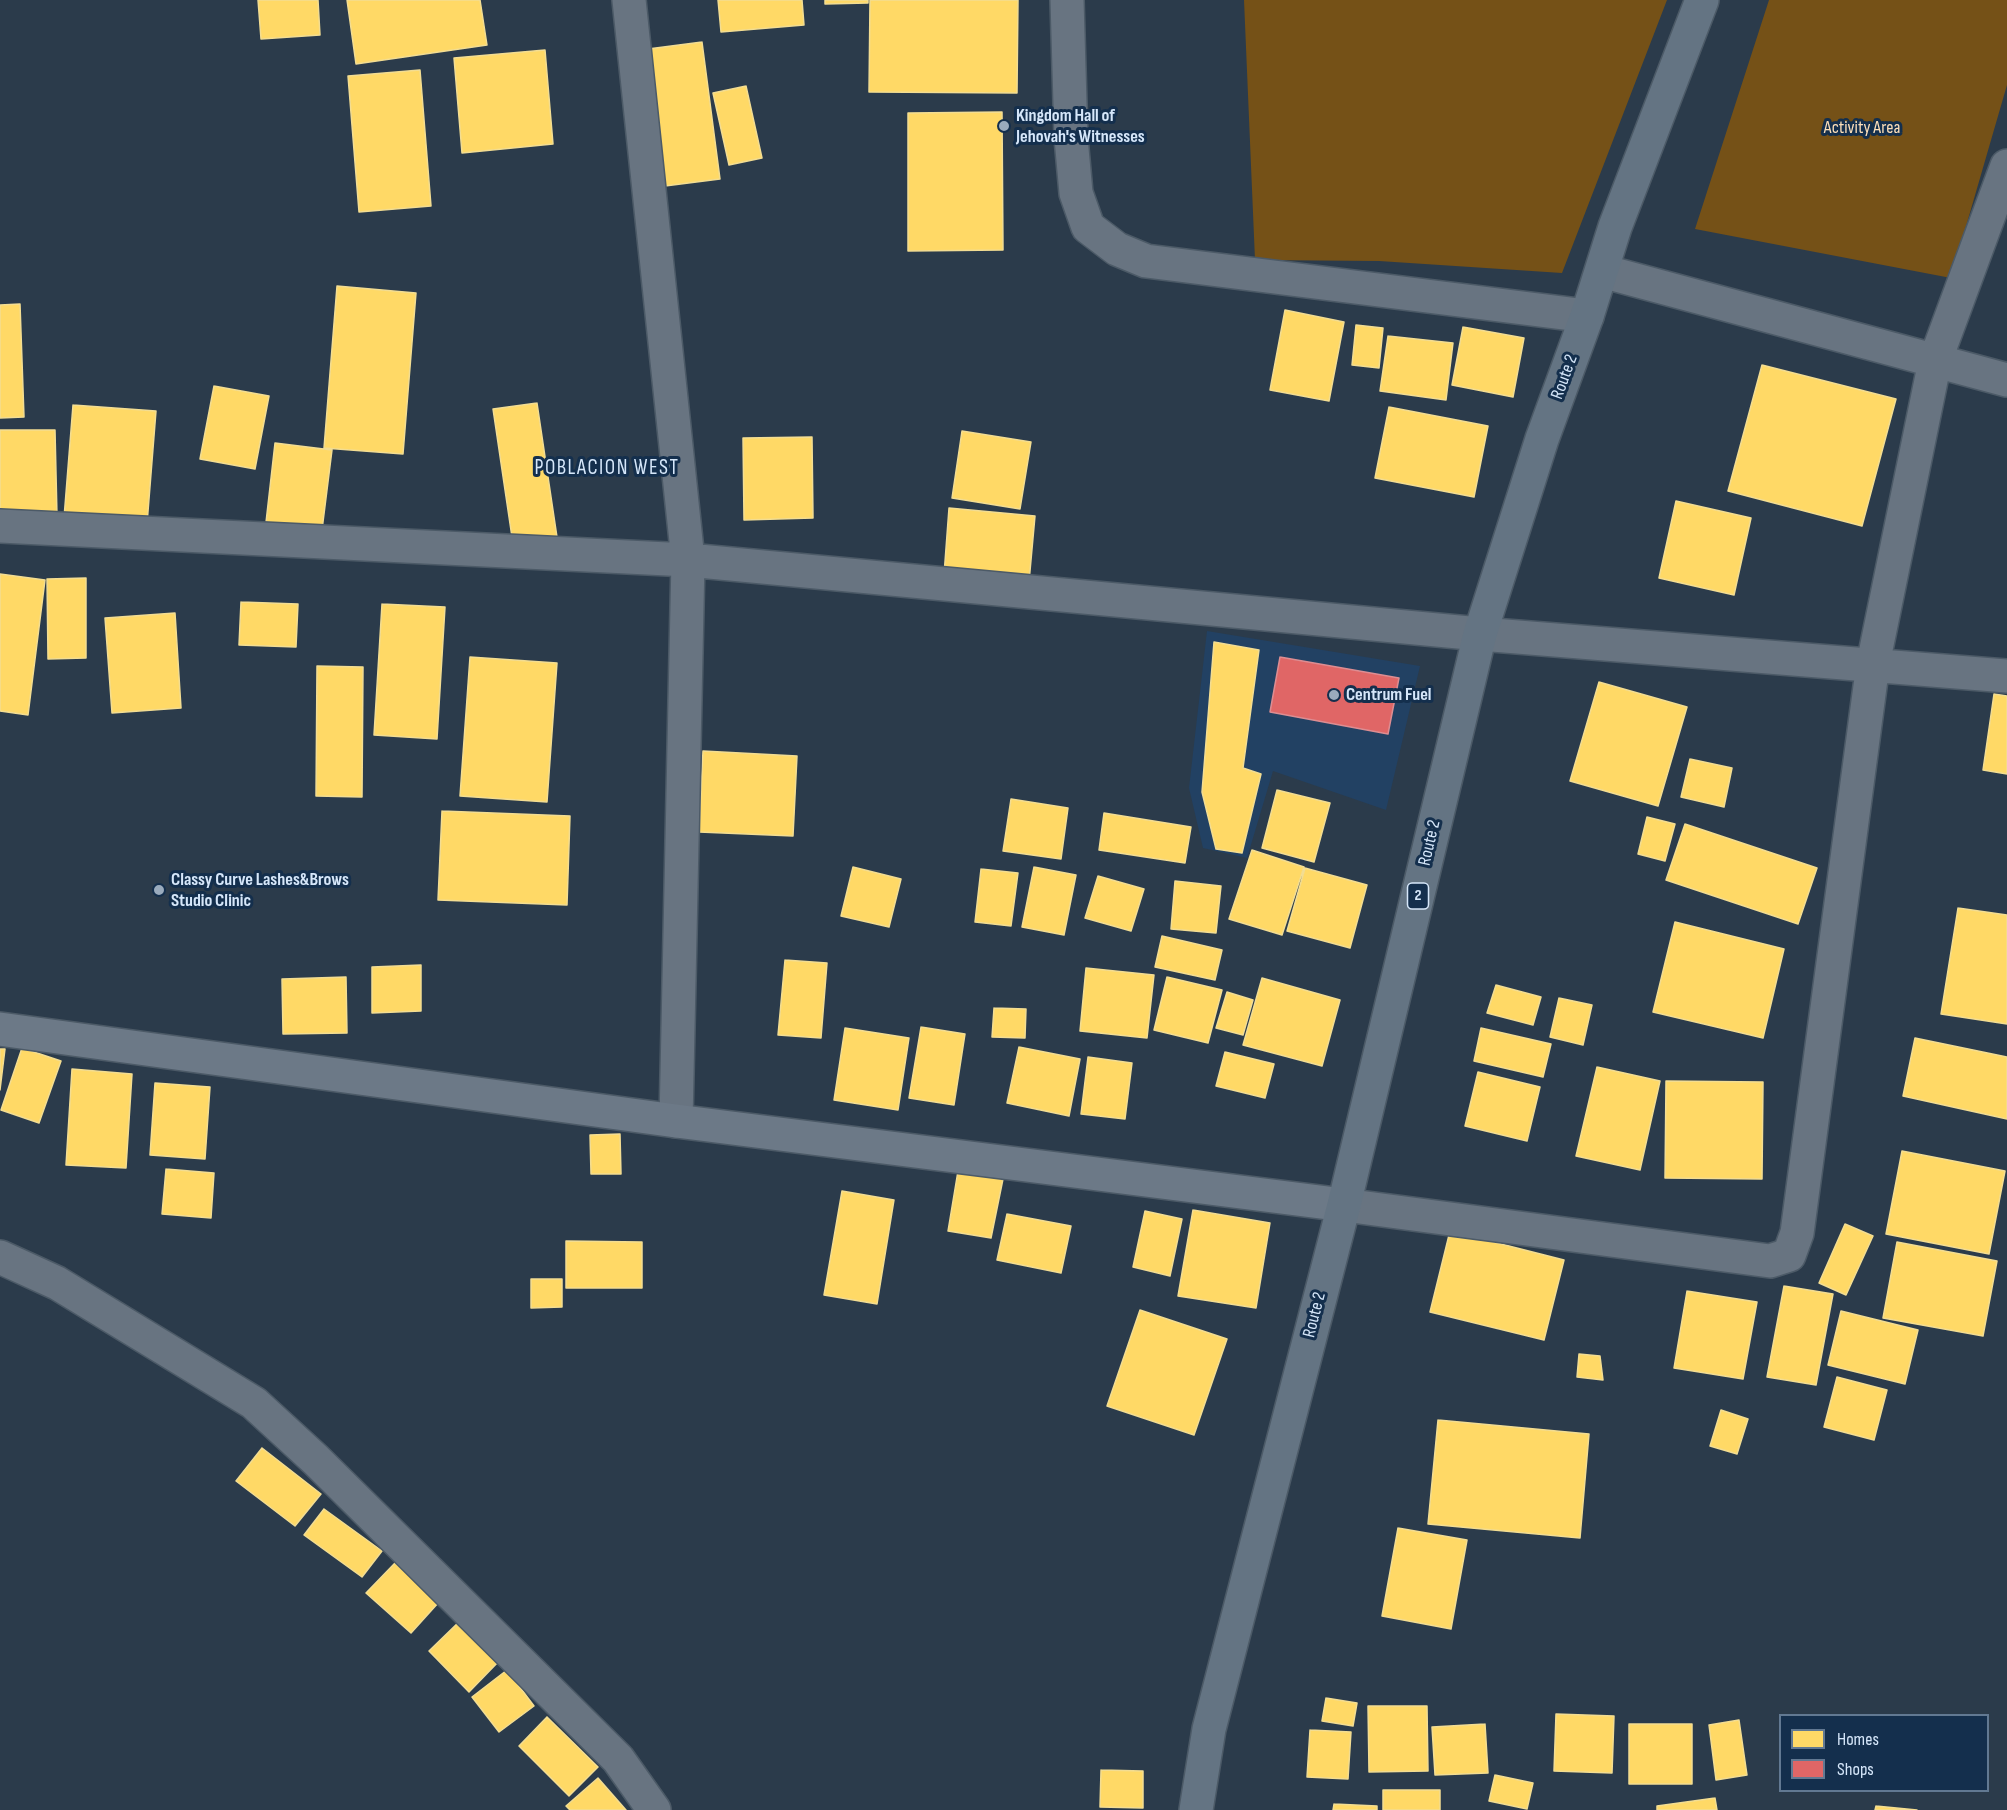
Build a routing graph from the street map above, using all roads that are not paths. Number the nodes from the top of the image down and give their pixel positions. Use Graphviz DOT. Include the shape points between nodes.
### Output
graph roads {
  1 [pos="629,0"];
  2 [pos="1067,0"];
  3 [pos="1702,0"];
  4 [pos="2007,166"];
  5 [pos="1602,271"];
  6 [pos="1587,316"];
  7 [pos="1935,361"];
  8 [pos="2007,380"];
  9 [pos="0,526"];
  10 [pos="688,560"];
  11 [pos="1480,634"];
  12 [pos="1873,664"];
  13 [pos="2007,676"];
  14 [pos="0,1029"];
  15 [pos="676,1121"];
  16 [pos="1344,1205"];
  17 [pos="0,1257"];
  18 [pos="654,1810"];
  19 [pos="1197,1810"];
  1 -- 10 [label="street"];
  2 -- 6 [label="street" via="1076,193 1088,227 1117,249 1146,261"];
  3 -- 5 [label="highway, Route 2 / 2" via="1615,227"];
  4 -- 7 [label="street"];
  5 -- 6 [label="highway, Route 2 / 2"];
  5 -- 7 [label="street"];
  6 -- 11 [label="highway, Route 2 / 2" via="1542,439"];
  7 -- 8 [label="street"];
  7 -- 12 [label="street"];
  9 -- 10 [label="street"];
  10 -- 11 [label="street"];
  10 -- 15 [label="street"];
  11 -- 12 [label="street"];
  11 -- 16 [label="highway, Route 2 / 2"];
  12 -- 13 [label="street"];
  12 -- 16 [label="street" via="1797,1233 1789,1256 1770,1261"];
  14 -- 15 [label="main road"];
  15 -- 16 [label="main road"];
  16 -- 19 [label="highway, Route 2 / 2" via="1209,1729"];
  17 -- 18 [label="street" via="57,1283 254,1403 618,1759"];
}
